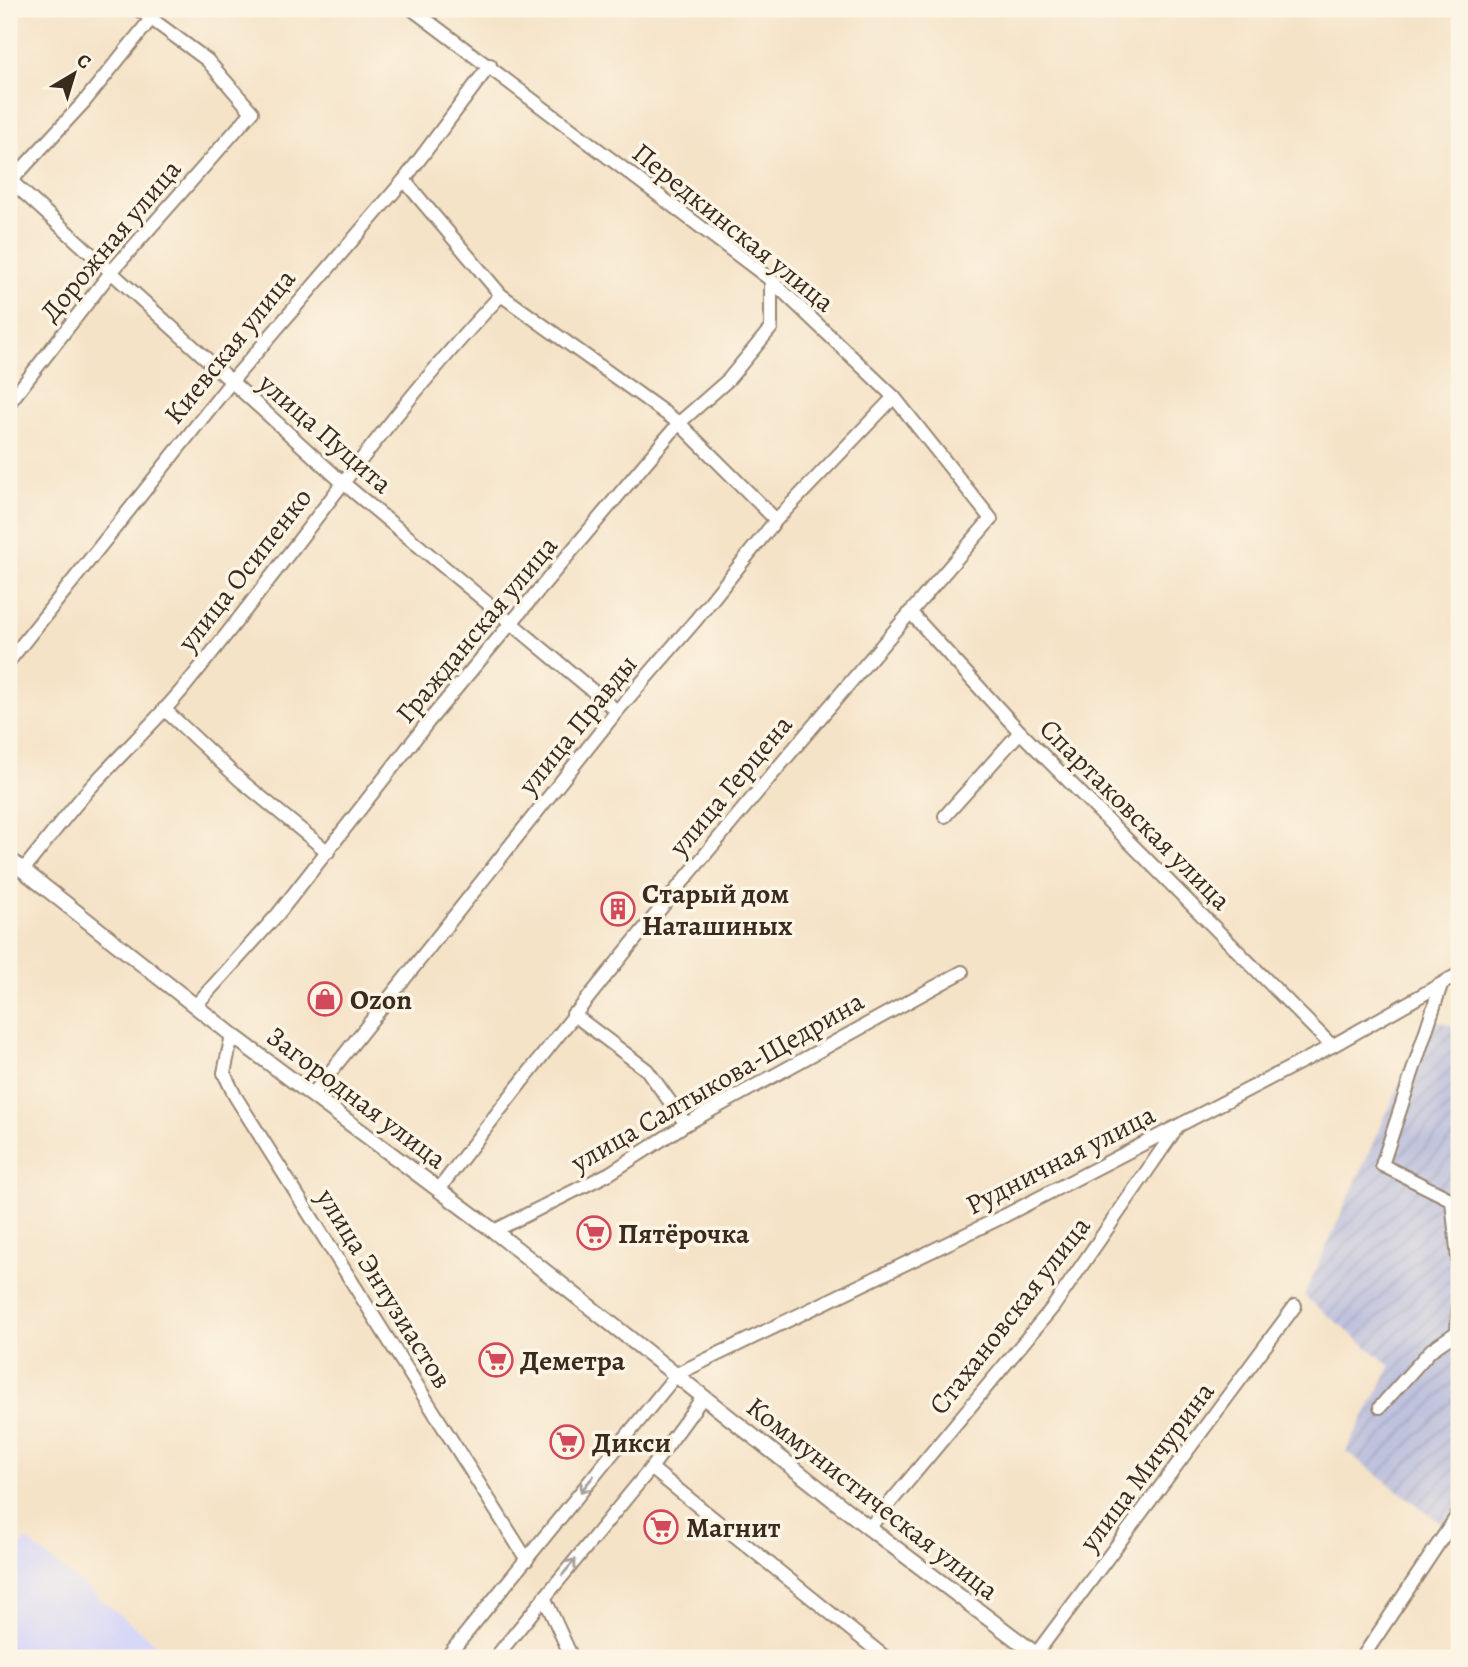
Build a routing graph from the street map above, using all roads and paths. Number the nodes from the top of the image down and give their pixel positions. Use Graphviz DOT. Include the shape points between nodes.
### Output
graph roads {
  1 [pos="138,9"];
  2 [pos="412,9"];
  3 [pos="151,19"];
  4 [pos="491,65"];
  5 [pos="404,180"];
  6 [pos="10,182"];
  7 [pos="112,271"];
  8 [pos="771,280"];
  9 [pos="501,295"];
  10 [pos="231,382"];
  11 [pos="894,397"];
  12 [pos="9,403"];
  13 [pos="679,423"];
  14 [pos="342,482"];
  15 [pos="991,519"];
  16 [pos="776,520"];
  17 [pos="910,612"];
  18 [pos="512,624"];
  19 [pos="9,661"];
  20 [pos="164,709"];
  21 [pos="617,712"];
  22 [pos="1020,732"];
  23 [pos="946,816"];
  24 [pos="328,852"];
  25 [pos="9,859"];
  26 [pos="23,870"];
  27 [pos="962,971"];
  28 [pos="1459,974"];
  29 [pos="1440,988"];
  30 [pos="196,1005"];
  31 [pos="573,1014"];
  32 [pos="232,1035"];
  33 [pos="1332,1046"];
  34 [pos="313,1094"];
  35 [pos="686,1125"];
  36 [pos="1178,1126"];
  37 [pos="439,1189"];
  38 [pos="494,1231"];
  39 [pos="1459,1269"];
  40 [pos="1459,1301"];
  41 [pos="1295,1306"];
  42 [pos="1458,1334"];
  43 [pos="677,1374"];
  44 [pos="703,1397"];
  45 [pos="1380,1407"];
  46 [pos="651,1468"];
  47 [pos="1459,1513"];
  48 [pos="869,1528"];
  49 [pos="527,1560"];
  50 [pos="544,1597"];
  51 [pos="1038,1656"];
  52 [pos="446,1658"];
  53 [pos="495,1658"];
  54 [pos="572,1658"];
  55 [pos="886,1658"];
  56 [pos="1362,1658"];
  1 -- 3 [label="street"];
  2 -- 4 [label="street, Передкинская улица"];
  3 -- 6 [label="street"];
  3 -- 7 [label="street, Дорожная улица" via="207,60 252,112"];
  4 -- 5 [label="street, Киевская улица"];
  4 -- 8 [label="street, Передкинская улица"];
  5 -- 9 [label="street"];
  5 -- 10 [label="street, Киевская улица"];
  6 -- 7 [label="street, улица Пуцита"];
  7 -- 10 [label="street, улица Пуцита"];
  7 -- 12 [label="street, Дорожная улица"];
  8 -- 11 [label="street, Передкинская улица"];
  8 -- 13 [label="street, Гражданская улица" via="771,328 728,380"];
  9 -- 13 [label="street"];
  9 -- 14 [label="street, улица Осипенко"];
  10 -- 14 [label="street, улица Пуцита"];
  10 -- 19 [label="street, Киевская улица"];
  11 -- 15 [label="street, Передкинская улица"];
  11 -- 16 [label="street, улица Правды"];
  13 -- 16 [label="street"];
  13 -- 18 [label="street, Гражданская улица"];
  14 -- 18 [label="street, улица Пуцита"];
  14 -- 20 [label="street, улица Осипенко" via="305,535"];
  15 -- 17 [label="street, улица Герцена"];
  16 -- 21 [label="street, улица Правды"];
  17 -- 22 [label="street, Спартаковская улица"];
  17 -- 31 [label="street, улица Герцена" via="739,810"];
  18 -- 21 [label="street, улица Пуцита"];
  18 -- 24 [label="street, Гражданская улица" via="428,722"];
  20 -- 24 [label="street"];
  20 -- 26 [label="street, улица Осипенко"];
  21 -- 34 [label="street, улица Правды"];
  22 -- 23 [label="street"];
  22 -- 33 [label="street, Спартаковская улица"];
  24 -- 30 [label="street, Гражданская улица"];
  25 -- 26 [label="street, Загородная улица"];
  26 -- 30 [label="street, Загородная улица"];
  27 -- 35 [label="street, улица Салтыкова-Щедрина"];
  28 -- 29 [label="street, Рудничная улица"];
  29 -- 33 [label="street, Рудничная улица"];
  29 -- 39 [label="street" via="1382,1165 1452,1200"];
  30 -- 32 [label="street, Загородная улица"];
  31 -- 35 [label="street" via="647,1070"];
  31 -- 37 [label="street, улица Герцена"];
  32 -- 34 [label="street, Загородная улица"];
  32 -- 49 [label="street, улица Энтузиастов" via="225,1073 235,1096"];
  33 -- 36 [label="street, Рудничная улица"];
  34 -- 37 [label="street, Загородная улица"];
  35 -- 38 [label="street, улица Салтыкова-Щедрина" via="610,1173"];
  36 -- 43 [label="street, Рудничная улица" via="994,1221"];
  36 -- 48 [label="street, Стахановская улица" via="1053,1307"];
  37 -- 38 [label="street, Загородная улица"];
  38 -- 43 [label="street, Загородная улица"];
  40 -- 42 [label="street"];
  41 -- 51 [label="street, улица Мичурина"];
  42 -- 45 [label="street" via="1431,1350"];
  43 -- 44 [label="street, Коммунистическая улица"];
  43 -- 49 [label="street, one-way"];
  44 -- 46 [label="street"];
  44 -- 48 [label="street, Коммунистическая улица"];
  50 -- 46 [label="street, one-way"];
  46 -- 55 [label="street"];
  47 -- 56 [label="street"];
  48 -- 51 [label="street, Коммунистическая улица"];
  49 -- 52 [label="street"];
  50 -- 53 [label="street"];
  50 -- 54 [label="street"];
}
